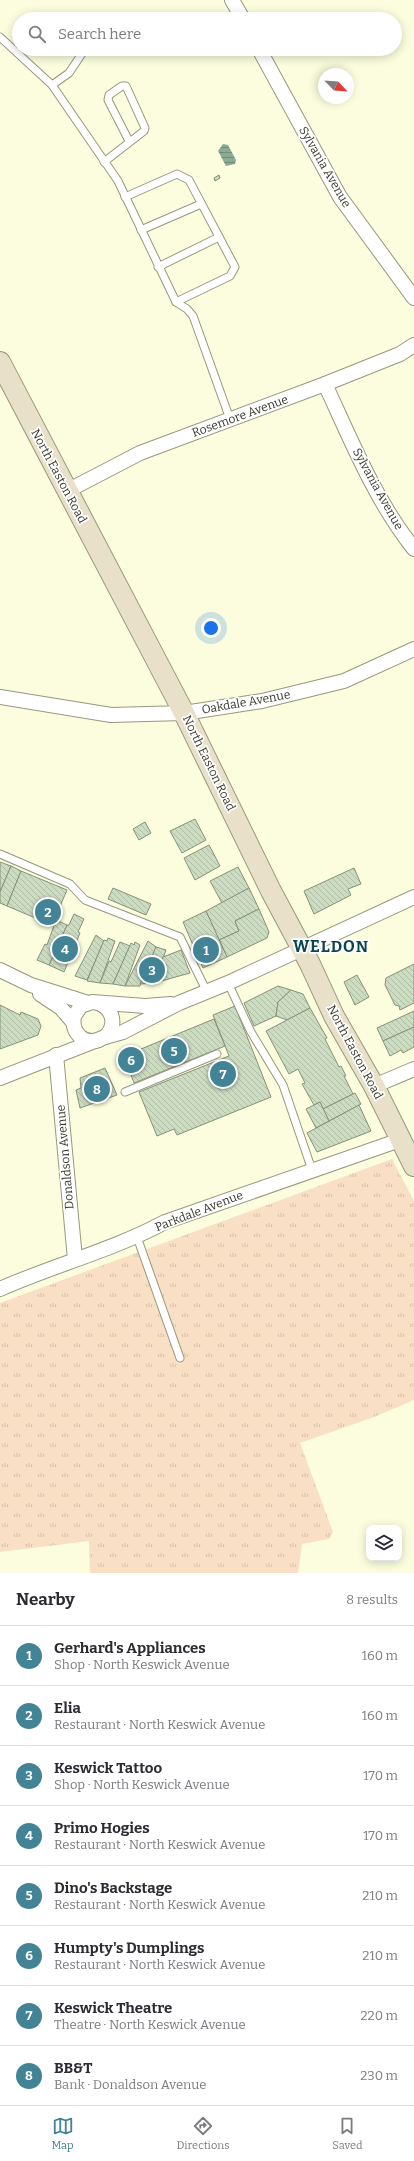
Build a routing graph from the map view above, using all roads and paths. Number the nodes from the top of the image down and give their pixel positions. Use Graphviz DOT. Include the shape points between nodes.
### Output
graph roads {
  1 [pos="232,0"];
  2 [pos="239,12"];
  3 [pos="0,37"];
  4 [pos="12,48"];
  5 [pos="21,56"];
  6 [pos="80,56"];
  7 [pos="263,56"];
  8 [pos="52,85"];
  9 [pos="129,141"];
  10 [pos="104,162"];
  11 [pos="125,197"];
  12 [pos="201,204"];
  13 [pos="141,230"];
  14 [pos="219,237"];
  15 [pos="158,267"];
  16 [pos="414,298"];
  17 [pos="176,302"];
  18 [pos="414,345"];
  19 [pos="0,362"];
  20 [pos="325,384"];
  21 [pos="230,419"];
  22 [pos="67,491"];
  23 [pos="414,549"];
  24 [pos="414,649"];
  25 [pos="0,697"];
  26 [pos="184,713"];
  27 [pos="0,854"];
  28 [pos="414,897"];
  29 [pos="303,949"];
  30 [pos="4,972"];
  31 [pos="228,983"];
  32 [pos="207,992"];
  33 [pos="94,1003"];
  34 [pos="178,1003"];
  35 [pos="73,1024"];
  36 [pos="102,1039"];
  37 [pos="217,1054"];
  38 [pos="56,1055"];
  39 [pos="414,1069"];
  40 [pos="0,1078"];
  41 [pos="374,1086"];
  42 [pos="125,1092"];
  43 [pos="400,1140"];
  44 [pos="414,1166"];
  45 [pos="312,1170"];
  46 [pos="137,1237"];
  47 [pos="75,1259"];
  48 [pos="0,1288"];
  49 [pos="180,1358"];
  1 -- 2 [label="street"];
  3 -- 4 [label="lane"];
  5 -- 8 [label="lane"];
  6 -- 8 [label="lane" via="69,73"];
  7 -- 16 [label="street, Sylvania Avenue" via="340,197"];
  8 -- 10 [label="lane"];
  9 -- 9 [label="lane" via="145,128 126,86 122,86 109,95 108,100"];
  9 -- 10 [label="lane"];
  10 -- 11 [label="lane" via="118,181"];
  11 -- 12 [label="lane" via="176,174 189,180"];
  11 -- 13 [label="lane"];
  12 -- 13 [label="lane"];
  12 -- 14 [label="lane"];
  13 -- 15 [label="lane"];
  14 -- 15 [label="lane"];
  14 -- 17 [label="lane" via="235,267 230,276"];
  15 -- 17 [label="lane"];
  17 -- 21 [label="lane" via="193,316"];
  18 -- 20 [label="street, Rosemore Avenue" via="400,354"];
  19 -- 22 [label="main road, North Easton Road"];
  20 -- 21 [label="street, Rosemore Avenue"];
  20 -- 23 [label="street, Sylvania Avenue" via="359,460 404,537"];
  21 -- 22 [label="street, Rosemore Avenue" via="140,453"];
  22 -- 26 [label="main road, North Easton Road"];
  24 -- 26 [label="street, Oakdale Avenue" via="344,681 262,701"];
  25 -- 26 [label="street, Oakdale Avenue" via="111,715"];
  26 -- 29 [label="main road, North Easton Road" via="271,891"];
  27 -- 32 [label="lane" via="70,884 85,900 180,937"];
  28 -- 29 [label="street"];
  29 -- 31 [label="street"];
  29 -- 41 [label="main road, North Easton Road" via="334,1016"];
  30 -- 33 [label="street" via="31,985"];
  30 -- 35 [label="street" via="54,1002"];
  31 -- 32 [label="street"];
  31 -- 45 [label="lane" via="251,1032 283,1086"];
  32 -- 34 [label="street"];
  33 -- 34 [label="street" via="145,1006"];
  33 -- 35 [label="street" via="77,1010"];
  33 -- 36 [label="street" via="107,1008 113,1020 110,1032"];
  34 -- 36 [label="street" via="151,1019"];
  35 -- 36 [label="street" via="83,1039 91,1042"];
  35 -- 38 [label="street" via="69,1040"];
  36 -- 38 [label="street"];
  37 -- 42 [label="lane"];
  38 -- 40 [label="street"];
  38 -- 47 [label="street, Donaldson Avenue"];
  39 -- 41 [label="street"];
  41 -- 43 [label="main road, North Easton Road"];
  43 -- 44 [label="main road, North Easton Road"];
  43 -- 45 [label="street, Parkdale Avenue"];
  45 -- 46 [label="street, Parkdale Avenue" via="165,1222"];
  46 -- 47 [label="street, Parkdale Avenue"];
  46 -- 49 [label="lane"];
  47 -- 48 [label="street, Parkdale Avenue"];
}
